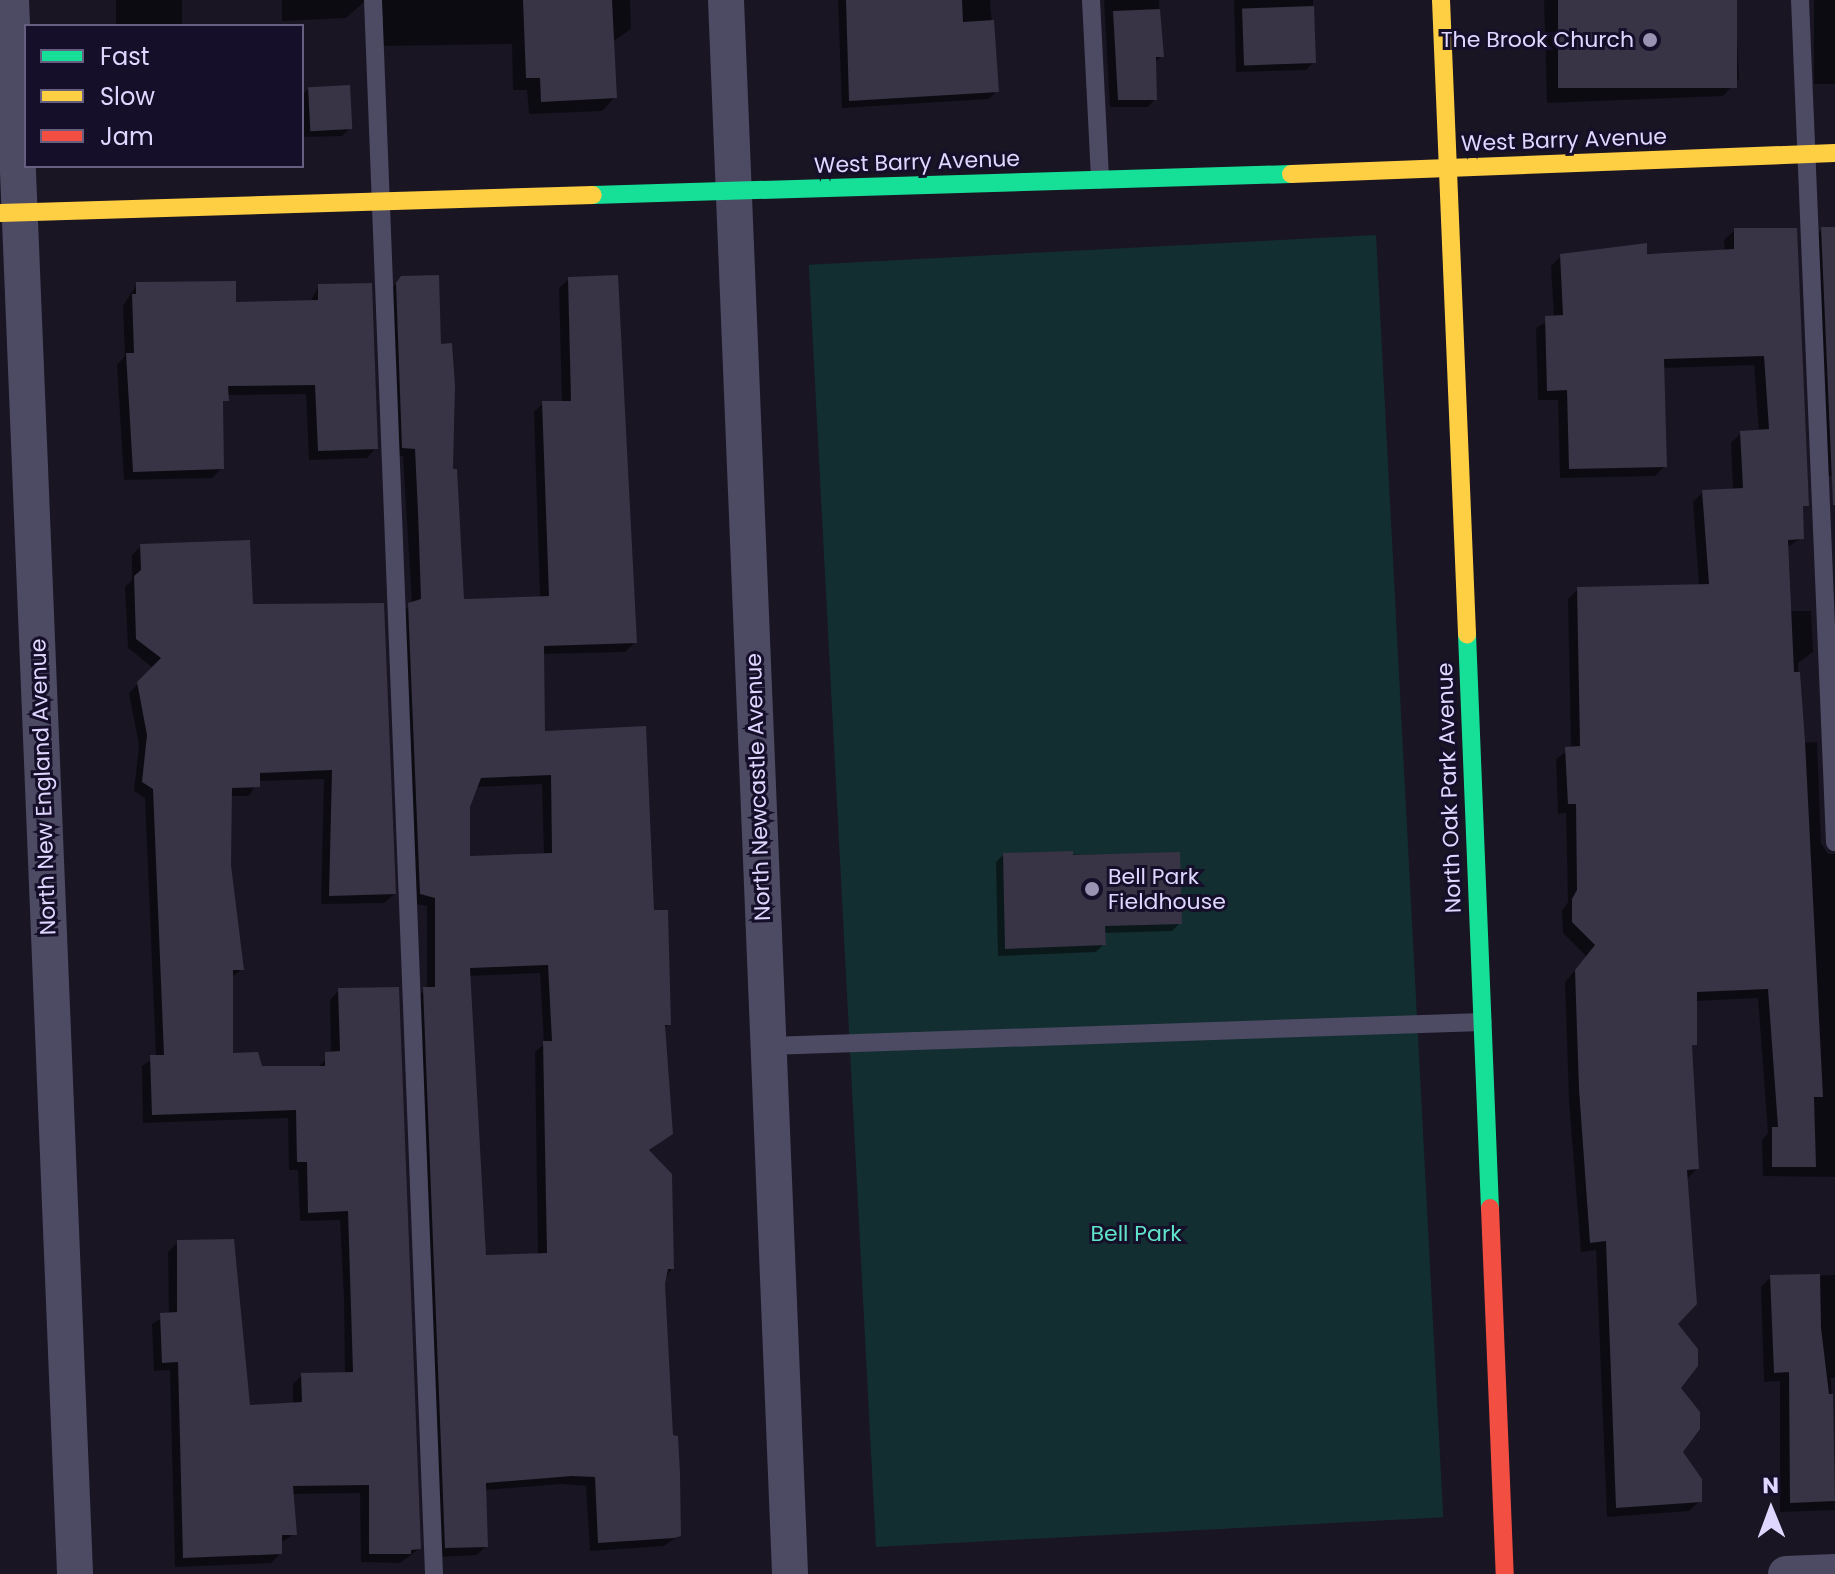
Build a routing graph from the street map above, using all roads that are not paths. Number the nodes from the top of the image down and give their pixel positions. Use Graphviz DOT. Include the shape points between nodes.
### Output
graph roads {
  1 [pos="11,0"];
  2 [pos="373,0"];
  3 [pos="726,0"];
  4 [pos="1091,0"];
  5 [pos="1441,0"];
  6 [pos="1800,0"];
  7 [pos="1835,153"];
  8 [pos="1807,154"];
  9 [pos="1448,169"];
  10 [pos="1100,180"];
  11 [pos="734,192"];
  12 [pos="381,202"];
  13 [pos="10,213"];
  14 [pos="1835,842"];
  15 [pos="1483,1022"];
  16 [pos="769,1046"];
  17 [pos="1835,1572"];
  18 [pos="75,1574"];
  19 [pos="434,1574"];
  20 [pos="790,1574"];
  21 [pos="1505,1574"];
  22 [pos="1786,1574"];
  1 -- 13 [label="street, North New England Avenue"];
  2 -- 12 [label="lane"];
  3 -- 11 [label="street, North Newcastle Avenue"];
  4 -- 10 [label="lane"];
  5 -- 9 [label="street, North Oak Park Avenue"];
  6 -- 8 [label="lane"];
  7 -- 8 [label="street, West Barry Avenue"];
  8 -- 9 [label="street, West Barry Avenue"];
  8 -- 14 [label="lane"];
  9 -- 10 [label="street, West Barry Avenue"];
  9 -- 15 [label="street, North Oak Park Avenue"];
  10 -- 11 [label="street, West Barry Avenue"];
  11 -- 12 [label="street, West Barry Avenue"];
  11 -- 16 [label="street, North Newcastle Avenue"];
  12 -- 13 [label="street, West Barry Avenue"];
  12 -- 19 [label="lane"];
  13 -- 18 [label="street, North New England Avenue"];
  15 -- 16 [label="lane"];
  15 -- 21 [label="street, North Oak Park Avenue"];
  16 -- 20 [label="street, North Newcastle Avenue"];
  17 -- 22 [label="street"];
}
